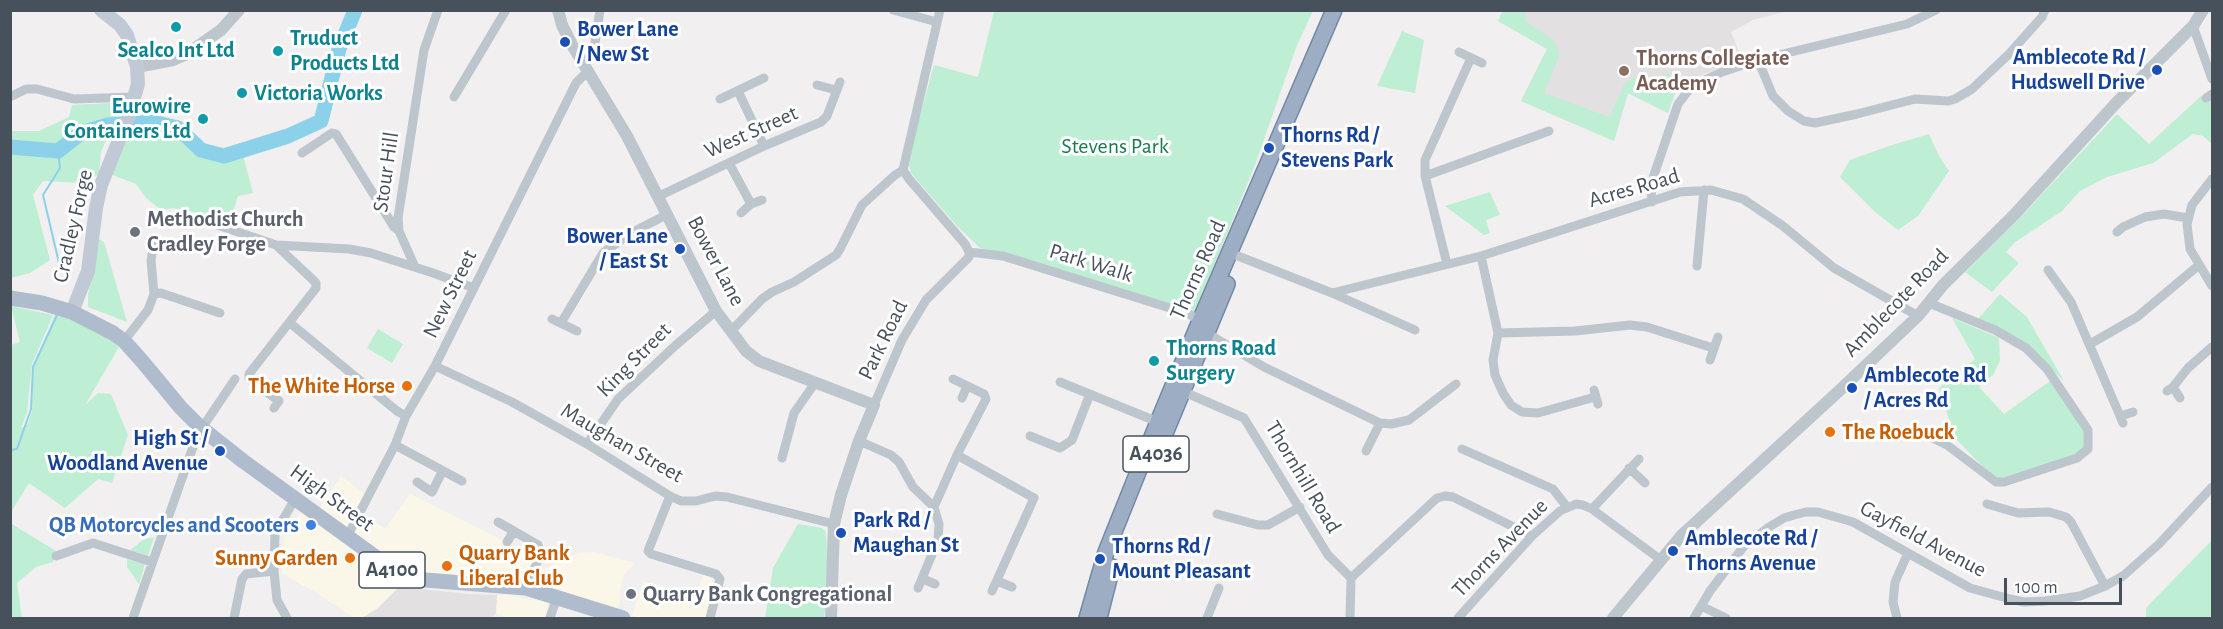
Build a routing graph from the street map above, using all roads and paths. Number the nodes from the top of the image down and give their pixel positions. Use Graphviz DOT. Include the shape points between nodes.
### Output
graph roads {
  1 [pos="239,10"];
  2 [pos="438,10"];
  3 [pos="506,10"];
  4 [pos="558,10"];
  5 [pos="600,10"];
  6 [pos="893,10"];
  7 [pos="940,10"];
  8 [pos="1335,10"];
  9 [pos="1344,10"];
  10 [pos="1935,10"];
  11 [pos="2045,10"];
  12 [pos="2203,10"];
  13 [pos="103,11"];
  14 [pos="937,22"];
  15 [pos="2193,26"];
  16 [pos="1459,52"];
  17 [pos="1472,58"];
  18 [pos="1758,60"];
  19 [pos="1482,63"];
  20 [pos="137,67"];
  21 [pos="587,67"];
  22 [pos="764,78"];
  23 [pos="2212,79"];
  24 [pos="817,85"];
  25 [pos="738,91"];
  26 [pos="10,97"];
  27 [pos="134,97"];
  28 [pos="454,97"];
  29 [pos="720,99"];
  30 [pos="1549,131"];
  31 [pos="764,146"];
  32 [pos="302,153"];
  33 [pos="729,163"];
  34 [pos="903,170"];
  35 [pos="1425,176"];
  36 [pos="2212,179"];
  37 [pos="1704,190"];
  38 [pos="657,197"];
  39 [pos="762,200"];
  40 [pos="1652,202"];
  41 [pos="751,204"];
  42 [pos="741,213"];
  43 [pos="668,214"];
  44 [pos="2188,218"];
  45 [pos="2115,219"];
  46 [pos="203,220"];
  47 [pos="399,231"];
  48 [pos="154,244"];
  49 [pos="276,245"];
  50 [pos="969,252"];
  51 [pos="1238,256"];
  52 [pos="1481,256"];
  53 [pos="1447,264"];
  54 [pos="2199,265"];
  55 [pos="1697,266"];
  56 [pos="415,267"];
  57 [pos="2048,270"];
  58 [pos="2056,281"];
  59 [pos="2212,286"];
  60 [pos="2047,287"];
  61 [pos="474,288"];
  62 [pos="1332,293"];
  63 [pos="154,294"];
  64 [pos="10,298"];
  65 [pos="1929,303"];
  66 [pos="70,311"];
  67 [pos="716,311"];
  68 [pos="220,313"];
  69 [pos="1918,316"];
  70 [pos="552,319"];
  71 [pos="290,323"];
  72 [pos="561,323"];
  73 [pos="1204,327"];
  74 [pos="1415,330"];
  75 [pos="577,331"];
  76 [pos="731,331"];
  77 [pos="1498,333"];
  78 [pos="1718,337"];
  79 [pos="123,341"];
  80 [pos="2090,344"];
  81 [pos="2212,347"];
  82 [pos="1713,348"];
  83 [pos="1710,360"];
  84 [pos="435,366"];
  85 [pos="953,379"];
  86 [pos="235,380"];
  87 [pos="1060,382"];
  88 [pos="815,383"];
  89 [pos="967,386"];
  90 [pos="1449,386"];
  91 [pos="1182,391"];
  92 [pos="1090,394"];
  93 [pos="1596,397"];
  94 [pos="962,398"];
  95 [pos="2180,398"];
  96 [pos="874,405"];
  97 [pos="274,408"];
  98 [pos="2133,412"];
  99 [pos="406,416"];
  100 [pos="1158,422"];
  101 [pos="1380,423"];
  102 [pos="201,428"];
  103 [pos="1919,431"];
  104 [pos="1030,436"];
  105 [pos="860,441"];
  106 [pos="587,444"];
  107 [pos="395,445"];
  108 [pos="1462,449"];
  109 [pos="1366,451"];
  110 [pos="957,456"];
  111 [pos="782,458"];
  112 [pos="1639,459"];
  113 [pos="1629,468"];
  114 [pos="442,472"];
  115 [pos="462,481"];
  116 [pos="417,482"];
  117 [pos="1645,483"];
  118 [pos="2212,487"];
  119 [pos="670,496"];
  120 [pos="295,499"];
  121 [pos="2004,499"];
  122 [pos="1987,504"];
  123 [pos="934,507"];
  124 [pos="1300,507"];
  125 [pos="1567,507"];
  126 [pos="1592,509"];
  127 [pos="2000,509"];
  128 [pos="1217,514"];
  129 [pos="498,522"];
  130 [pos="834,524"];
  131 [pos="514,531"];
  132 [pos="1532,536"];
  133 [pos="346,537"];
  134 [pos="507,542"];
  135 [pos="1908,553"];
  136 [pos="56,556"];
  137 [pos="1660,560"];
  138 [pos="152,562"];
  139 [pos="274,571"];
  140 [pos="1352,578"];
  141 [pos="923,579"];
  142 [pos="997,581"];
  143 [pos="935,584"];
  144 [pos="1012,586"];
  145 [pos="2105,586"];
  146 [pos="526,588"];
  147 [pos="918,588"];
  148 [pos="1219,588"];
  149 [pos="992,591"];
  150 [pos="557,597"];
  151 [pos="1701,606"];
  152 [pos="133,618"];
  153 [pos="234,618"];
  154 [pos="287,618"];
  155 [pos="550,618"];
  156 [pos="622,618"];
  157 [pos="710,618"];
  158 [pos="831,618"];
  159 [pos="1087,618"];
  160 [pos="1099,618"];
  161 [pos="1207,618"];
  162 [pos="1350,618"];
  163 [pos="1458,618"];
  164 [pos="1613,618"];
  165 [pos="1694,618"];
  166 [pos="1726,618"];
  167 [pos="1898,618"];
  1 -- 20 [label="street" via="221,30 187,54"];
  2 -- 47 [label="street, Stour Hill" via="424,50"];
  3 -- 28 [label="street"];
  4 -- 21 [label="street, Bower Lane" via="572,45"];
  5 -- 21 [label="street, New Street"];
  6 -- 14 [label="street"];
  7 -- 14 [label="street"];
  8 -- 73 [label="highway, Thorns Road / A4036"];
  9 -- 51 [label="highway, Thorns Road / A4036"];
  10 -- 18 [label="street" via="1907,24"];
  11 -- 18 [label="street" via="2009,54 1972,89 1955,99 1915,99 1815,123 1804,121 1773,96"];
  12 -- 15 [label="street, Amblecote Road"];
  13 -- 20 [label="main road" via="128,35"];
  14 -- 34 [label="street"];
  15 -- 23 [label="street"];
  15 -- 65 [label="street, Amblecote Road"];
  16 -- 17 [label="street"];
  17 -- 19 [label="street"];
  17 -- 35 [label="street" via="1425,160"];
  18 -- 40 [label="street" via="1692,86 1678,104 1654,176"];
  20 -- 27 [label="main road, Cradley Forge"];
  21 -- 38 [label="street, Bower Lane"];
  21 -- 61 [label="street, New Street"];
  22 -- 25 [label="street"];
  24 -- 31 [label="street, West Street" via="838,86 827,116"];
  25 -- 29 [label="street"];
  25 -- 31 [label="street"];
  26 -- 27 [label="street" via="26,89 37,89 74,99"];
  27 -- 66 [label="main road, Cradley Forge" via="101,185 88,272"];
  30 -- 35 [label="street"];
  31 -- 33 [label="street, West Street"];
  32 -- 47 [label="street" via="336,134"];
  33 -- 38 [label="street, West Street"];
  33 -- 41 [label="street"];
  34 -- 50 [label="street"];
  34 -- 76 [label="street" via="862,205 836,255 772,292"];
  35 -- 53 [label="street"];
  36 -- 44 [label="street" via="2192,205"];
  37 -- 40 [label="street, Acres Road" via="1680,192"];
  37 -- 55 [label="street"];
  37 -- 69 [label="street, Acres Road" via="1743,199 1834,268"];
  38 -- 43 [label="street, Bower Lane"];
  39 -- 41 [label="street"];
  40 -- 52 [label="street, Acres Road"];
  41 -- 42 [label="street"];
  43 -- 67 [label="street, Bower Lane"];
  43 -- 72 [label="street" via="628,234 603,254"];
  44 -- 45 [label="street" via="2164,214 2145,217 2120,229"];
  44 -- 54 [label="street" via="2190,249"];
  46 -- 49 [label="street"];
  47 -- 56 [label="street, Stour Hill"];
  48 -- 63 [label="street"];
  49 -- 56 [label="street" via="349,249"];
  49 -- 71 [label="street" via="316,284"];
  50 -- 73 [label="street, Park Walk" via="1003,256 1189,314"];
  50 -- 96 [label="street, Park Road" via="969,257 926,300 902,340"];
  51 -- 62 [label="street"];
  51 -- 73 [label="highway, Thorns Road / A4036"];
  52 -- 53 [label="street, Acres Road"];
  52 -- 77 [label="street"];
  53 -- 62 [label="street, Acres Road"];
  54 -- 59 [label="street"];
  54 -- 80 [label="street" via="2137,317"];
  56 -- 61 [label="street"];
  57 -- 58 [label="street"];
  58 -- 60 [label="street"];
  58 -- 80 [label="street" via="2071,302"];
  61 -- 84 [label="street, New Street"];
  62 -- 74 [label="street"];
  63 -- 68 [label="street"];
  63 -- 79 [label="street" via="148,310"];
  64 -- 66 [label="main road, A4100"];
  65 -- 69 [label="street, Amblecote Road"];
  65 -- 103 [label="street" via="1995,330 2026,348 2047,369 2088,430 2088,449 2077,458 1996,482 1947,445"];
  66 -- 79 [label="main road, High Street / A4100"];
  67 -- 76 [label="street, Bower Lane"];
  67 -- 106 [label="street, King Street" via="618,399"];
  69 -- 137 [label="street, Amblecote Road" via="1681,536"];
  70 -- 72 [label="street"];
  71 -- 97 [label="street" via="249,374 249,379 279,401"];
  71 -- 99 [label="street"];
  72 -- 75 [label="street"];
  73 -- 91 [label="highway, Thorns Road / A4036"];
  73 -- 100 [label="highway, Thorns Road / A4036"];
  73 -- 101 [label="street, Park Walk" via="1264,367"];
  76 -- 88 [label="street, Bower Lane" via="759,361"];
  77 -- 82 [label="street" via="1647,327"];
  77 -- 93 [label="street" via="1494,375 1517,410 1538,413"];
  78 -- 82 [label="street"];
  79 -- 102 [label="main road, High Street / A4100"];
  80 -- 98 [label="street" via="2122,420"];
  81 -- 95 [label="street" via="2170,389"];
  82 -- 83 [label="street"];
  84 -- 99 [label="street, New Street"];
  84 -- 106 [label="street, Maughan Street" via="512,402"];
  85 -- 89 [label="street"];
  86 -- 102 [label="street"];
  87 -- 92 [label="street"];
  88 -- 96 [label="street, Bower Lane"];
  88 -- 111 [label="street" via="794,413"];
  89 -- 94 [label="street"];
  89 -- 110 [label="street" via="986,399"];
  90 -- 101 [label="street" via="1409,420"];
  91 -- 124 [label="street, Thornhill Road" via="1244,418"];
  91 -- 160 [label="highway, Thorns Road / A4036" via="1118,547"];
  92 -- 100 [label="street"];
  92 -- 104 [label="street" via="1072,440 1060,448"];
  96 -- 105 [label="street, Park Road"];
  99 -- 107 [label="street, New Street"];
  100 -- 159 [label="highway, Thorns Road / A4036" via="1106,552"];
  101 -- 109 [label="street"];
  102 -- 120 [label="main road, High Street / A4100"];
  102 -- 138 [label="street"];
  105 -- 123 [label="street" via="899,462 913,487"];
  105 -- 130 [label="street, Park Road"];
  106 -- 119 [label="street, Maughan Street"];
  107 -- 114 [label="street"];
  107 -- 133 [label="street, New Street"];
  108 -- 125 [label="street" via="1553,489"];
  110 -- 123 [label="street"];
  110 -- 142 [label="street" via="1036,494"];
  112 -- 113 [label="street"];
  113 -- 117 [label="street"];
  113 -- 126 [label="street"];
  114 -- 115 [label="street"];
  114 -- 116 [label="street" via="432,492"];
  118 -- 145 [label="street, Gayfield Avenue" via="2142,559"];
  119 -- 130 [label="street, Maughan Street" via="696,501 727,496"];
  119 -- 157 [label="street" via="648,551 716,574 720,579"];
  120 -- 133 [label="main road, High Street / A4100"];
  120 -- 139 [label="street" via="275,533"];
  121 -- 127 [label="street"];
  122 -- 127 [label="street"];
  123 -- 141 [label="street" via="938,540"];
  124 -- 128 [label="street" via="1268,525"];
  124 -- 140 [label="street, Thornhill Road" via="1328,555"];
  125 -- 126 [label="street, Thorns Avenue" via="1583,505"];
  125 -- 132 [label="street, Thorns Avenue"];
  126 -- 137 [label="street"];
  127 -- 145 [label="street" via="2066,517"];
  129 -- 131 [label="street"];
  130 -- 158 [label="street, Park Road"];
  131 -- 134 [label="street"];
  131 -- 146 [label="street" via="538,545 540,552"];
  132 -- 140 [label="street" via="1445,496 1437,498"];
  132 -- 163 [label="street, Thorns Avenue"];
  133 -- 146 [label="main road, High Street / A4100" via="408,578"];
  135 -- 145 [label="street, Gayfield Avenue" via="1970,588 2024,602 2061,600"];
  135 -- 151 [label="street, Gayfield Avenue" via="1853,522 1818,512 1800,513 1784,518 1744,546"];
  135 -- 167 [label="street" via="1896,582 1893,602"];
  136 -- 138 [label="street" via="93,543"];
  137 -- 164 [label="street, Amblecote Road"];
  138 -- 152 [label="street"];
  139 -- 153 [label="street" via="246,574"];
  139 -- 154 [label="street" via="277,600"];
  140 -- 162 [label="street"];
  141 -- 143 [label="street"];
  141 -- 147 [label="street"];
  142 -- 144 [label="street"];
  142 -- 149 [label="street"];
  146 -- 150 [label="main road, High Street / A4100"];
  148 -- 161 [label="street"];
  150 -- 155 [label="street"];
  150 -- 156 [label="main road, High Street / A4100"];
  151 -- 165 [label="street, Gayfield Avenue"];
  151 -- 166 [label="street"];
}
